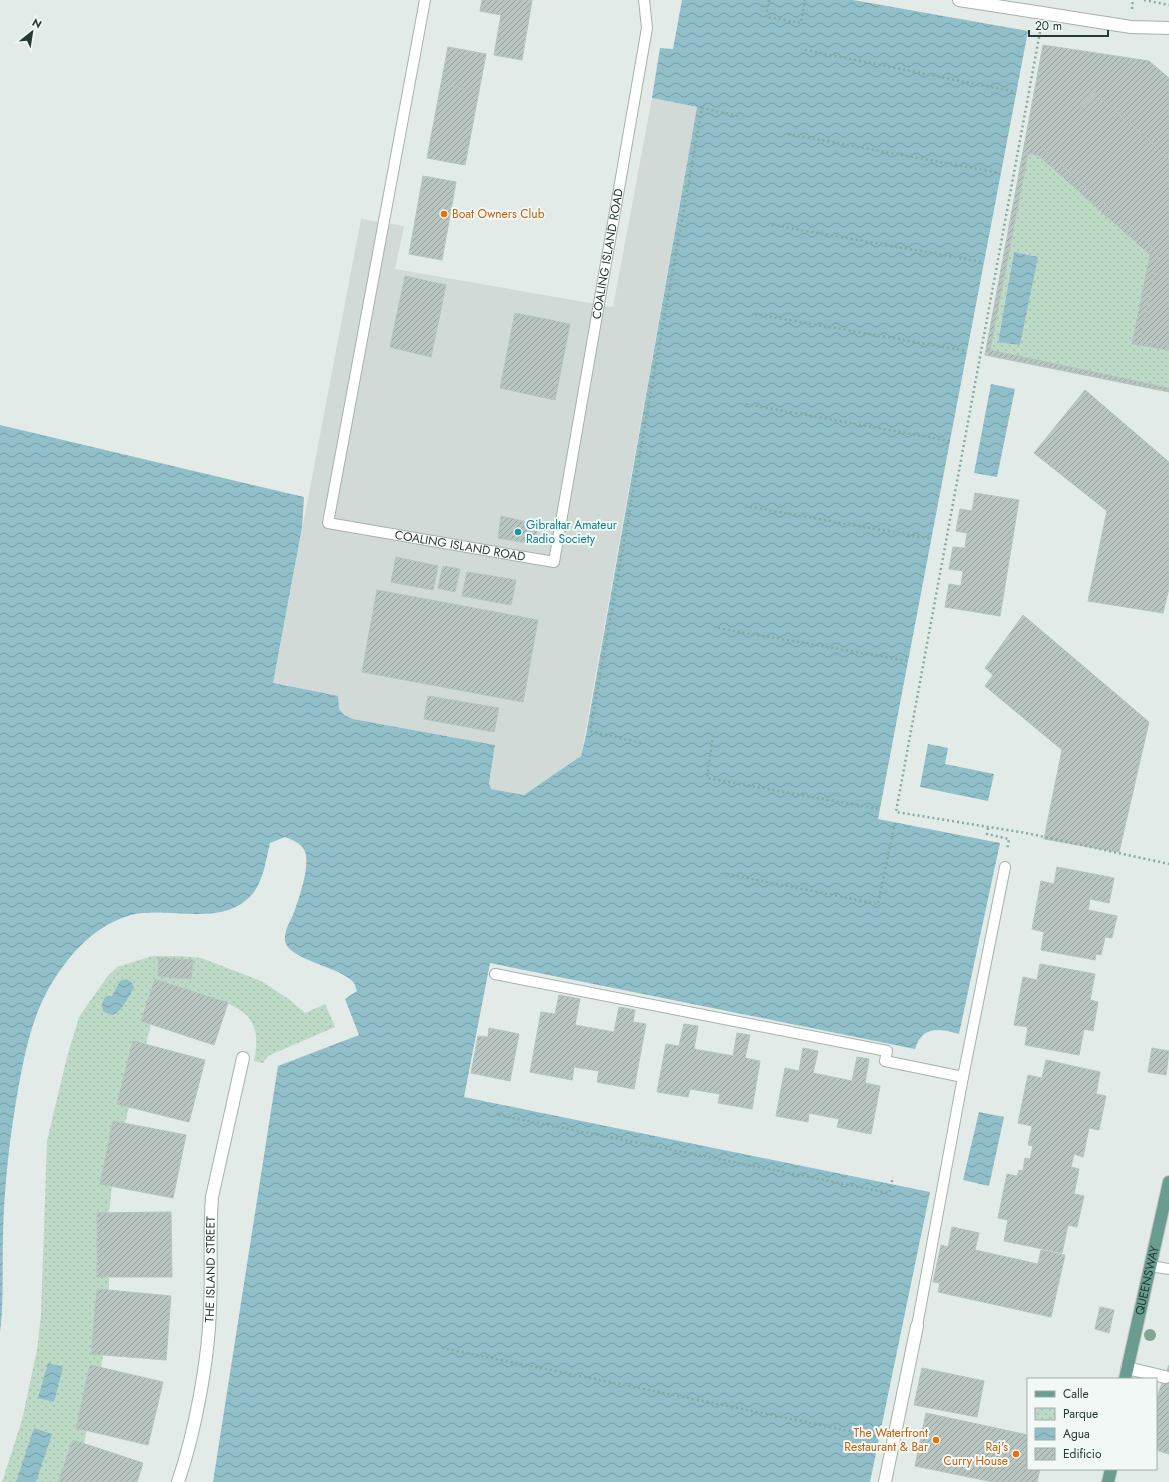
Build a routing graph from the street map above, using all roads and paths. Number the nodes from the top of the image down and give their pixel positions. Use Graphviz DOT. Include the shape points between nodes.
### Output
graph roads {
  1 [pos="425,0"];
  2 [pos="644,0"];
  3 [pos="769,0"];
  4 [pos="805,0"];
  5 [pos="959,0"];
  6 [pos="1144,0"];
  7 [pos="1169,5"];
  8 [pos="1043,14"];
  9 [pos="1169,28"];
  10 [pos="805,50"];
  11 [pos="1016,92"];
  12 [pos="738,116"];
  13 [pos="788,134"];
  14 [pos="1000,172"];
  15 [pos="772,225"];
  16 [pos="983,262"];
  17 [pos="755,314"];
  18 [pos="966,351"];
  19 [pos="746,404"];
  20 [pos="950,441"];
  21 [pos="745,506"];
  22 [pos="932,539"];
  23 [pos="718,628"];
  24 [pos="908,661"];
  25 [pos="713,735"];
  26 [pos="641,742"];
  27 [pos="879,809"];
  28 [pos="895,823"];
  29 [pos="988,828"];
  30 [pos="1169,864"];
  31 [pos="1005,867"];
  32 [pos="727,874"];
  33 [pos="495,974"];
  34 [pos="243,1058"];
  35 [pos="963,1077"];
  36 [pos="498,1116"];
  37 [pos="893,1177"];
  38 [pos="1169,1182"];
  39 [pos="1150,1266"];
  40 [pos="1169,1269"];
  41 [pos="917,1326"];
  42 [pos="442,1348"];
  43 [pos="1126,1374"];
  44 [pos="1165,1377"];
  45 [pos="879,1437"];
  46 [pos="1111,1470"];
  47 [pos="178,1482"];
  48 [pos="885,1482"];
  49 [pos="1108,1482"];
  1 -- 2 [label="lane, COALING ISLAND ROAD" via="328,523 554,562 647,28"];
  3 -- 4 [label="path" via="766,17 801,23"];
  5 -- 8 [label="street"];
  6 -- 7 [label="path"];
  8 -- 9 [label="street" via="1131,27"];
  8 -- 29 [label="path" via="896,812"];
  10 -- 11 [label="path"];
  12 -- 26 [label="path" via="702,108 590,731"];
  13 -- 14 [label="path"];
  15 -- 16 [label="path"];
  17 -- 18 [label="path"];
  19 -- 20 [label="path"];
  21 -- 22 [label="path"];
  23 -- 24 [label="path"];
  25 -- 27 [label="path" via="707,778"];
  28 -- 32 [label="path" via="878,904"];
  29 -- 30 [label="path" via="1026,833"];
  29 -- 31 [label="path" via="987,834 1009,839"];
  31 -- 35 [label="lane"];
  33 -- 35 [label="lane" via="887,1051 885,1061"];
  34 -- 47 [label="street, THE ISLAND STREET" via="212,1197 210,1308 206,1348 196,1411"];
  35 -- 41 [label="lane"];
  36 -- 37 [label="path" via="889,1193"];
  38 -- 39 [label="main road, QUEENSWAY"];
  39 -- 40 [label="lane"];
  39 -- 43 [label="main road, QUEENSWAY"];
  41 -- 48 [label="street"];
  42 -- 45 [label="path"];
  43 -- 44 [label="street"];
  46 -- 49 [label="main road"];
}
